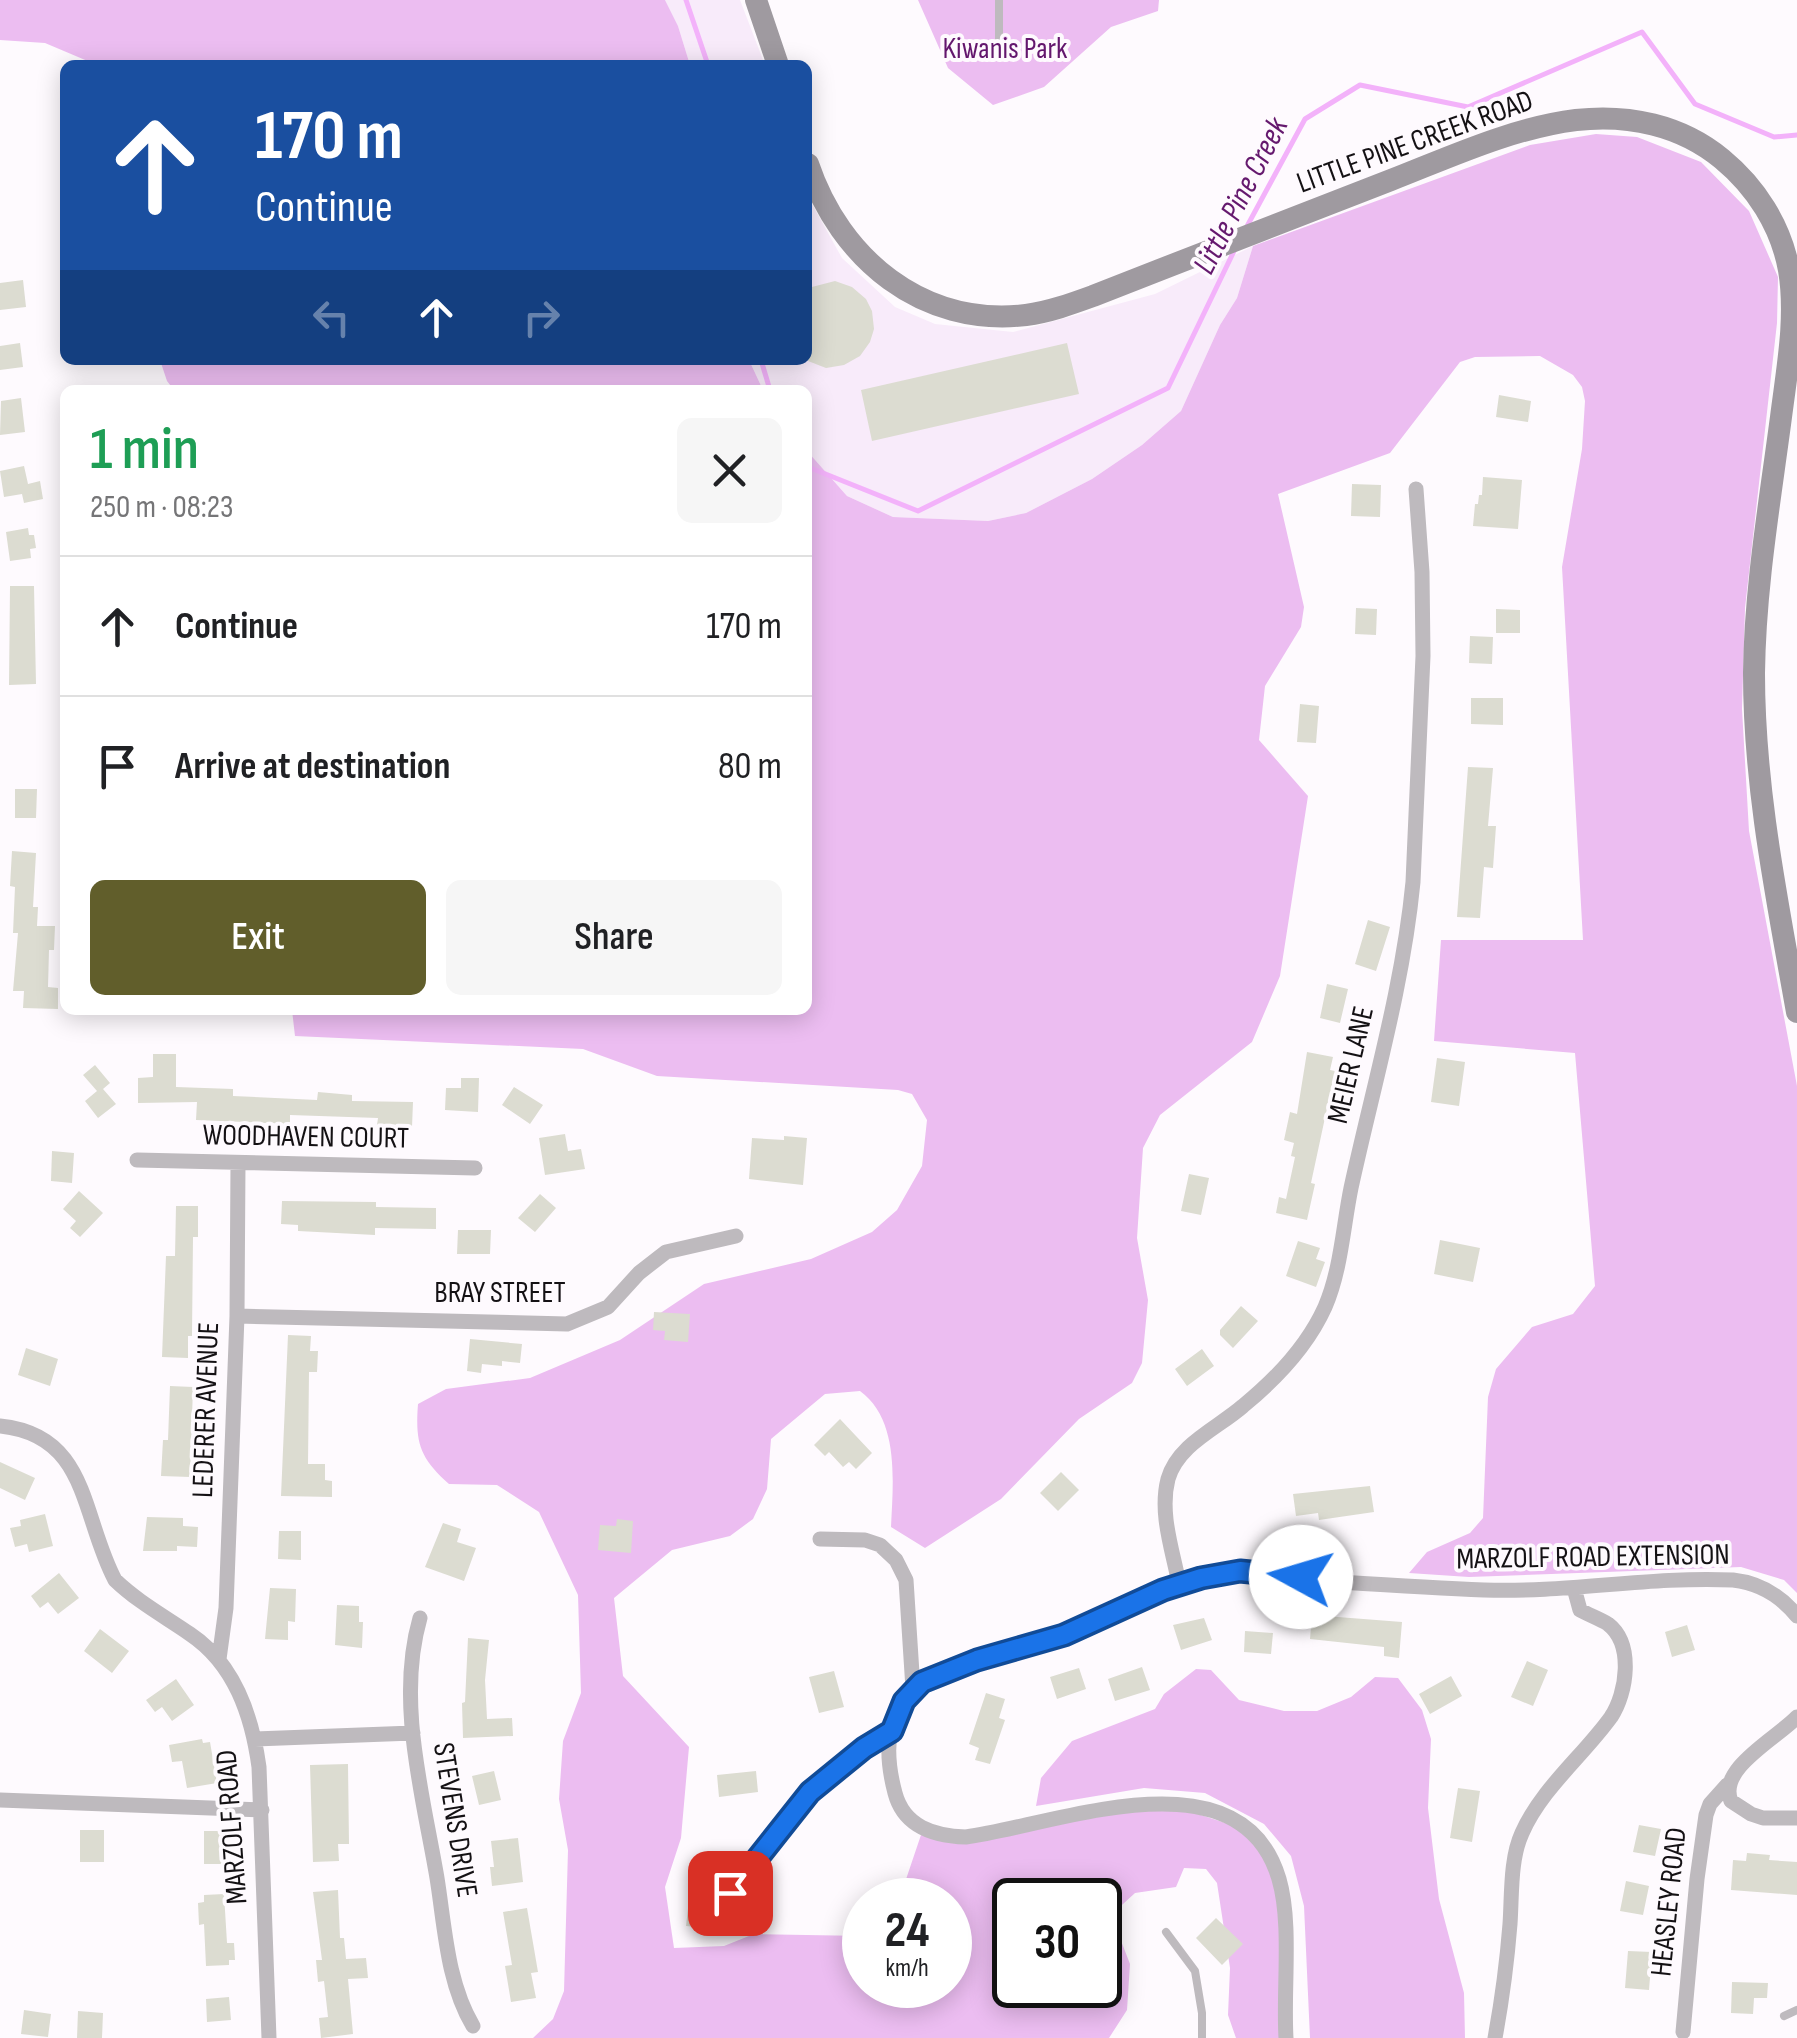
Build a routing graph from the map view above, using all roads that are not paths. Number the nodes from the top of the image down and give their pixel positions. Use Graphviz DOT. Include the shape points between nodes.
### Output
graph roads {
  1 [pos="756,0"];
  2 [pos="999,0"];
  3 [pos="998,48"];
  4 [pos="776,60"];
  5 [pos="812,174"];
  6 [pos="1416,490"];
  7 [pos="1797,1012"];
  8 [pos="137,1160"];
  9 [pos="238,1164"];
  10 [pos="475,1168"];
  11 [pos="736,1236"];
  12 [pos="237,1316"];
  13 [pos="0,1426"];
  14 [pos="820,1539"];
  15 [pos="1179,1584"];
  16 [pos="1574,1588"];
  17 [pos="1797,1616"];
  18 [pos="420,1618"];
  19 [pos="219,1659"];
  20 [pos="913,1689"];
  21 [pos="1797,1717"];
  22 [pos="892,1731"];
  23 [pos="412,1733"];
  24 [pos="255,1738"];
  25 [pos="1727,1785"];
  26 [pos="0,1800"];
  27 [pos="262,1810"];
  28 [pos="1797,1818"];
  29 [pos="730,1893"];
  30 [pos="1166,1932"];
  31 [pos="1797,2010"];
  32 [pos="1784,2016"];
  33 [pos="473,2026"];
  34 [pos="1683,2032"];
  35 [pos="270,2038"];
  36 [pos="1202,2038"];
  37 [pos="1286,2038"];
  38 [pos="1496,2038"];
  1 -- 4 [label="street"];
  2 -- 3 [label="lane"];
  5 -- 7 [label="street, LITTLE PINE CREEK ROAD" via="854,249 898,287 957,312 1004,316 1044,312 1512,134 1577,120 1634,120 1713,152 1753,190 1782,242 1792,292 1754,668 1765,834"];
  6 -- 15 [label="street, MEIER LANE" via="1423,656 1414,882 1378,1078 1332,1290 1317,1323 1274,1379 1190,1445 1172,1468 1166,1511"];
  8 -- 9 [label="street, WOODHAVEN COURT"];
  9 -- 10 [label="street, WOODHAVEN COURT"];
  9 -- 12 [label="street, LEDERER AVENUE"];
  11 -- 12 [label="street, BRAY STREET" via="666,1252 608,1307 567,1324"];
  12 -- 19 [label="street, LEDERER AVENUE"];
  13 -- 19 [label="street, MARZOLF ROAD" via="38,1434 55,1446 79,1482 115,1580"];
  14 -- 20 [label="street" via="866,1540 896,1560 906,1580"];
  15 -- 16 [label="street, MARZOLF ROAD EXTENSION" via="1240,1571 1484,1590"];
  15 -- 20 [label="street, MARZOLF ROAD EXTENSION" via="1064,1635 939,1673"];
  16 -- 17 [label="street, MARZOLF ROAD EXTENSION" via="1733,1580 1761,1586"];
  16 -- 38 [label="street" via="1580,1610 1617,1635 1623,1685 1612,1715 1522,1833"];
  18 -- 23 [label="street, STEVENS DRIVE" via="412,1649"];
  19 -- 24 [label="street, MARZOLF ROAD"];
  20 -- 22 [label="street"];
  21 -- 25 [label="street"];
  22 -- 29 [label="lane" via="810,1792"];
  22 -- 37 [label="street" via="897,1800 913,1823 946,1836 991,1834 1161,1802 1212,1810 1247,1830 1272,1860 1282,1892"];
  23 -- 24 [label="street"];
  23 -- 33 [label="street, STEVENS DRIVE" via="455,1986"];
  24 -- 27 [label="street, MARZOLF ROAD"];
  25 -- 28 [label="street" via="1731,1801 1750,1814"];
  25 -- 34 [label="street, HEASLEY ROAD" via="1706,1815"];
  26 -- 27 [label="street"];
  27 -- 35 [label="street, MARZOLF ROAD"];
  30 -- 36 [label="lane" via="1195,1971"];
  31 -- 32 [label="lane"];
}
